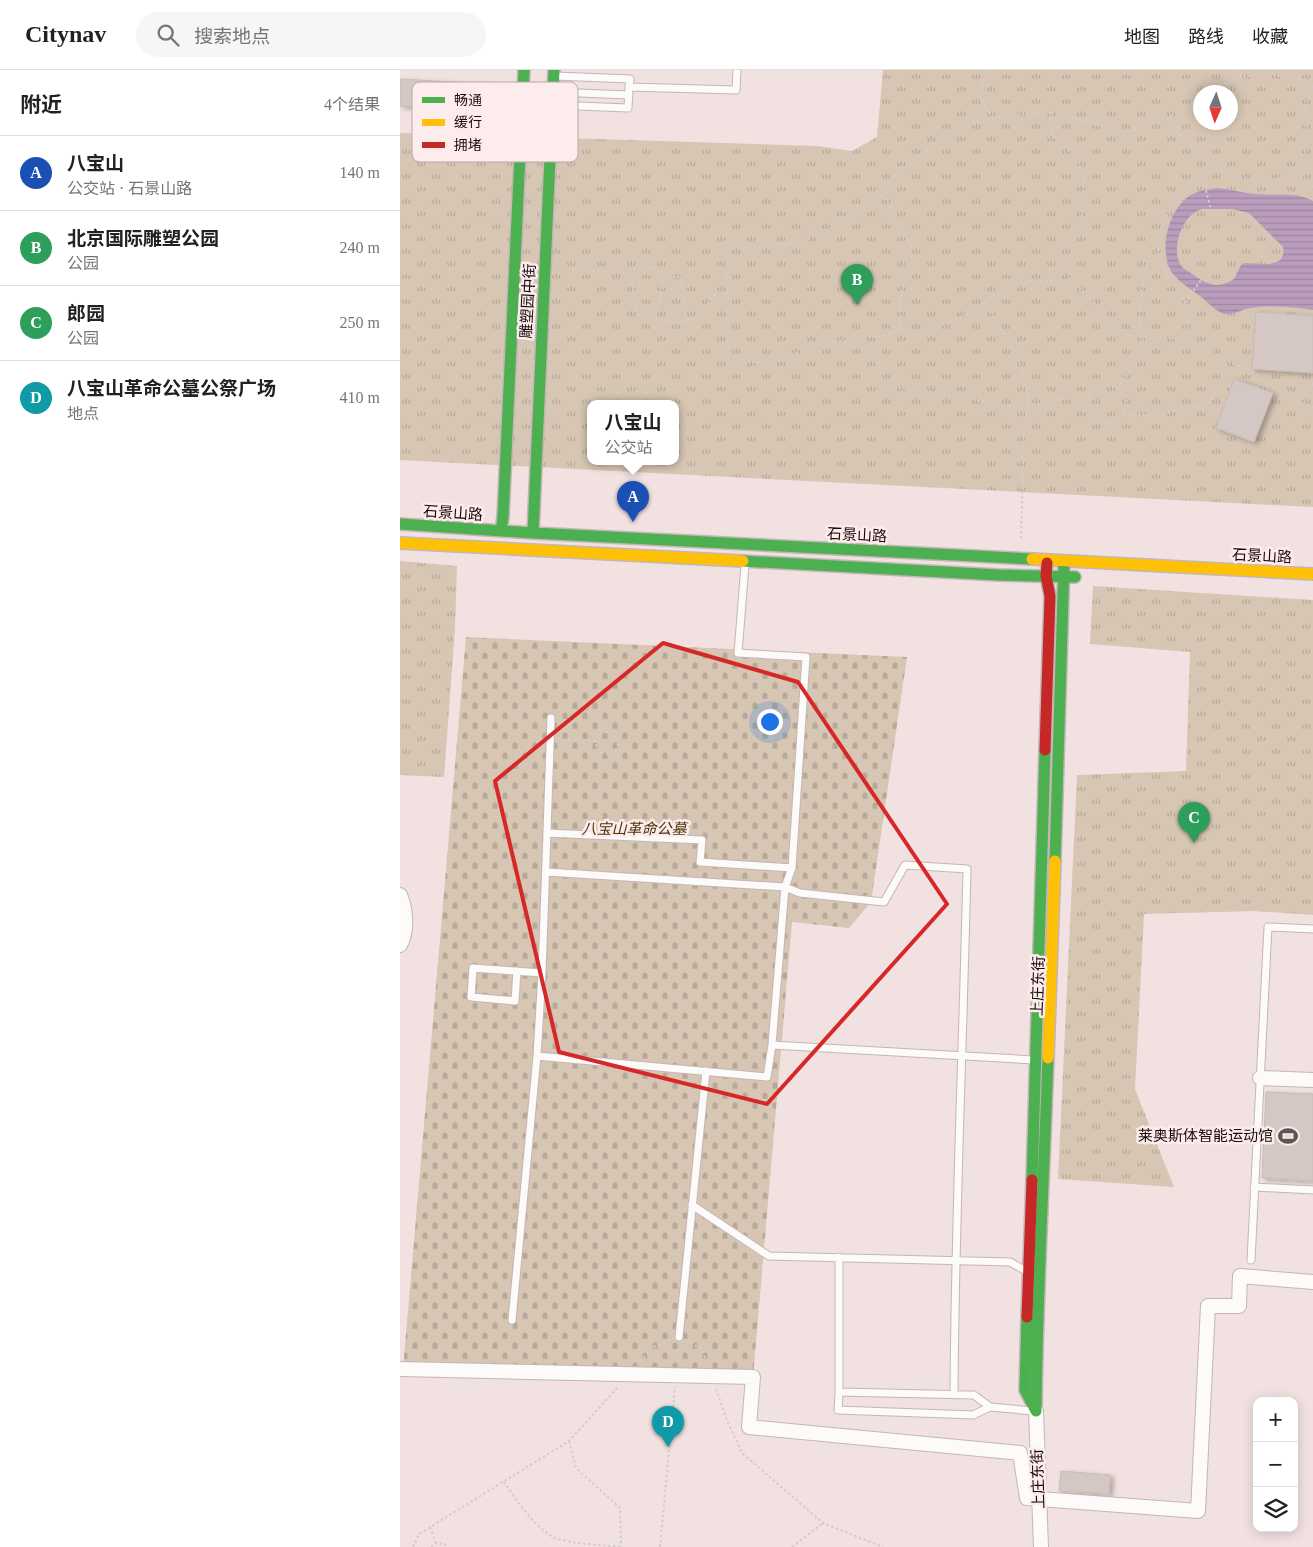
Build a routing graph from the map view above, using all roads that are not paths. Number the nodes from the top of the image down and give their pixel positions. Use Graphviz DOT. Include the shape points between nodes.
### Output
graph roads {
  1 [pos="737,70"];
  2 [pos="554,73"];
  3 [pos="629,91"];
  4 [pos="578,92"];
  5 [pos="578,106"];
  6 [pos="520,162"];
  7 [pos="550,162"];
  8 [pos="400,524"];
  9 [pos="500,531"];
  10 [pos="533,533"];
  11 [pos="400,544"];
  12 [pos="1047,559"];
  13 [pos="1064,560"];
  14 [pos="745,562"];
  15 [pos="1313,574"];
  16 [pos="1046,576"];
  17 [pos="1063,576"];
  18 [pos="1082,578"];
  19 [pos="551,718"];
  20 [pos="547,834"];
  21 [pos="792,868"];
  22 [pos="546,872"];
  23 [pos="785,887"];
  24 [pos="400,895"];
  25 [pos="1313,929"];
  26 [pos="400,945"];
  27 [pos="517,971"];
  28 [pos="542,973"];
  29 [pos="772,1045"];
  30 [pos="963,1055"];
  31 [pos="537,1056"];
  32 [pos="1041,1061"];
  33 [pos="706,1071"];
  34 [pos="1260,1078"];
  35 [pos="1313,1080"];
  36 [pos="1254,1187"];
  37 [pos="1313,1190"];
  38 [pos="692,1205"];
  39 [pos="839,1257"];
  40 [pos="1251,1260"];
  41 [pos="955,1261"];
  42 [pos="1029,1272"];
  43 [pos="1313,1282"];
  44 [pos="512,1320"];
  45 [pos="679,1337"];
  46 [pos="400,1369"];
  47 [pos="839,1392"];
  48 [pos="954,1395"];
  49 [pos="990,1407"];
  50 [pos="1036,1411"];
  51 [pos="1041,1547"];
  1 -- 3 [label="lane" via="736,90"];
  2 -- 3 [label="lane" via="630,79"];
  3 -- 4 [label="lane"];
  3 -- 5 [label="lane" via="628,108"];
  6 -- 9 [label="main road, 雕塑园中街"];
  7 -- 10 [label="main road, 雕塑园中街"];
  8 -- 9 [label="main road, 石景山路"];
  9 -- 10 [label="main road, 石景山路"];
  10 -- 12 [label="main road, 石景山路"];
  11 -- 14 [label="main road"];
  12 -- 13 [label="main road, 石景山路"];
  12 -- 16 [label="main road, 上庄东街"];
  13 -- 15 [label="main road, 石景山路"];
  13 -- 17 [label="main road, 上庄东街"];
  14 -- 16 [label="main road"];
  14 -- 21 [label="lane" via="738,653 806,656"];
  16 -- 17 [label="main road"];
  16 -- 32 [label="main road, 上庄东街" via="1050,596"];
  17 -- 18 [label="main road"];
  17 -- 32 [label="main road, 上庄东街"];
  19 -- 20 [label="lane"];
  20 -- 21 [label="lane" via="702,840 700,862"];
  20 -- 22 [label="lane"];
  21 -- 23 [label="lane"];
  22 -- 23 [label="lane"];
  22 -- 28 [label="lane"];
  23 -- 29 [label="lane"];
  23 -- 30 [label="lane" via="800,893 884,902 905,865 967,869"];
  24 -- 26 [label="street" via="405,919"];
  25 -- 34 [label="lane" via="1268,927"];
  27 -- 27 [label="lane" via="473,968 471,997 515,1001"];
  27 -- 28 [label="lane"];
  28 -- 31 [label="lane"];
  29 -- 30 [label="lane"];
  29 -- 33 [label="lane" via="767,1077"];
  30 -- 32 [label="lane"];
  30 -- 41 [label="lane"];
  31 -- 33 [label="lane"];
  31 -- 44 [label="lane"];
  32 -- 42 [label="main road, 上庄东街"];
  32 -- 50 [label="main road, 上庄东街" via="1042,1233"];
  33 -- 38 [label="lane"];
  34 -- 35 [label="street"];
  34 -- 36 [label="lane"];
  36 -- 37 [label="lane"];
  36 -- 40 [label="lane"];
  38 -- 39 [label="lane" via="769,1256"];
  38 -- 45 [label="lane"];
  39 -- 41 [label="lane"];
  39 -- 47 [label="lane"];
  41 -- 42 [label="lane" via="1010,1262"];
  41 -- 48 [label="lane"];
  42 -- 50 [label="main road, 上庄东街" via="1025,1390"];
  43 -- 46 [label="street" via="1240,1276 1238,1306 1208,1306 1198,1511 1027,1498 1020,1453 749,1427 753,1377"];
  47 -- 48 [label="lane"];
  47 -- 49 [label="lane" via="838,1410 973,1415"];
  48 -- 49 [label="lane" via="974,1395"];
  49 -- 50 [label="lane"];
  50 -- 51 [label="street, 上庄东街"];
}
